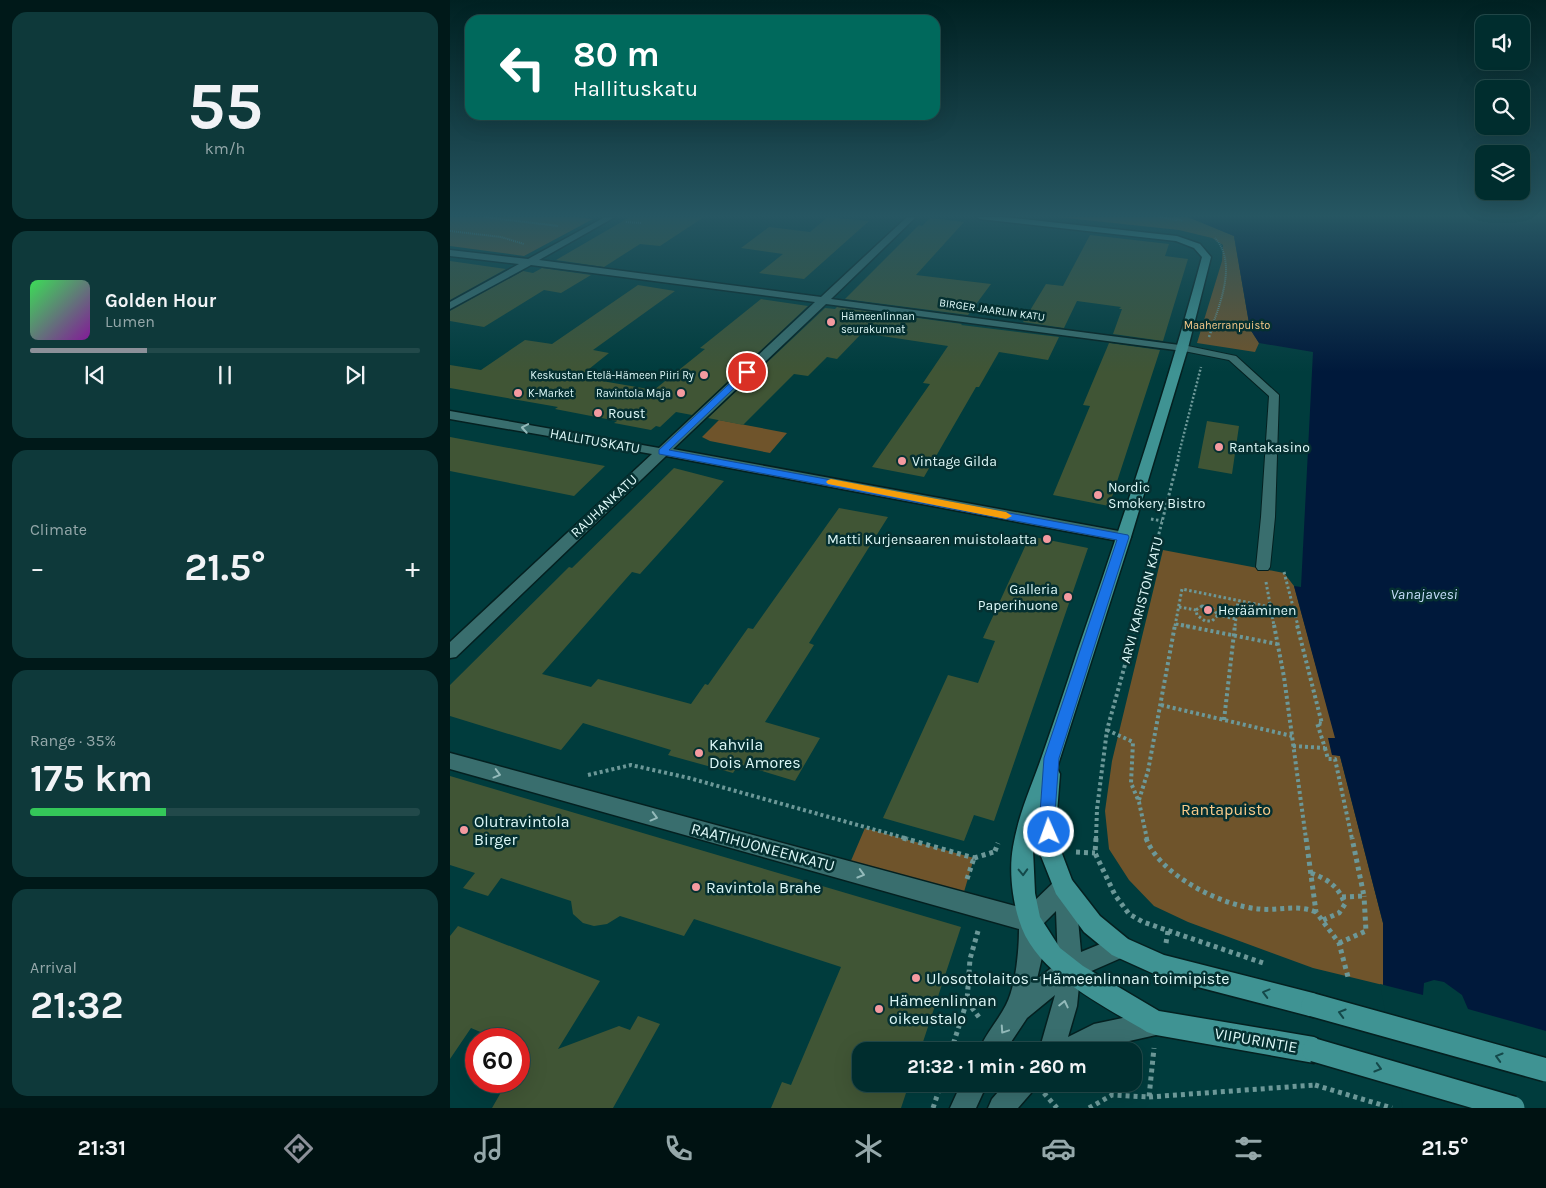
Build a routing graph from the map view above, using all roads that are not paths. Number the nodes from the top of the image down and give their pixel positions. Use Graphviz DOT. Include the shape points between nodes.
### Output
graph roads {
  1 [pos="519,269"];
  2 [pos="583,269"];
  3 [pos="857,269"];
  4 [pos="1204,269"];
  5 [pos="824,300"];
  6 [pos="450,306"];
  7 [pos="1183,348"];
  8 [pos="1205,353"];
  9 [pos="1232,358"];
  10 [pos="450,415"];
  11 [pos="662,452"];
  12 [pos="1124,537"];
  13 [pos="1263,567"];
  14 [pos="450,652"];
  15 [pos="1051,758"];
  16 [pos="450,761"];
  17 [pos="1064,887"];
  18 [pos="1030,921"];
  19 [pos="1120,947"];
  20 [pos="1069,969"];
  21 [pos="1018,1009"];
  22 [pos="1156,1023"];
  23 [pos="997,1042"];
  24 [pos="1054,1042"];
  25 [pos="1083,1042"];
  26 [pos="1546,1070"];
  27 [pos="970,1092"];
  28 [pos="1015,1092"];
  29 [pos="963,1108"];
  30 [pos="1001,1108"];
  31 [pos="1513,1108"];
  1 -- 6 [label="street"];
  2 -- 5 [label="street, BIRGER JAARLIN KATU"];
  3 -- 5 [label="street, RAUHANKATU"];
  4 -- 7 [label="main road"];
  5 -- 7 [label="street, BIRGER JAARLIN KATU"];
  5 -- 11 [label="street, RAUHANKATU"];
  7 -- 8 [label="lane, BIRGER JAARLIN KATU"];
  7 -- 12 [label="main road"];
  8 -- 9 [label="lane, BIRGER JAARLIN KATU"];
  9 -- 13 [label="lane" via="1274,395"];
  11 -- 10 [label="street, HALLITUSKATU, one-way"];
  11 -- 12 [label="street, HALLITUSKATU"];
  11 -- 14 [label="street, RAUHANKATU"];
  12 -- 15 [label="main road"];
  15 -- 17 [label="main road" via="1047,813 1050,851"];
  15 -- 18 [label="main road, one-way" via="1030,813 1023,850 1024,893"];
  16 -- 18 [label="street, RAATIHUONEENKATU, one-way"];
  17 -- 18 [label="street"];
  17 -- 19 [label="main road" via="1092,924"];
  17 -- 20 [label="street" via="1070,936"];
  18 -- 20 [label="main road, VIIPURINTIE" via="1052,956"];
  18 -- 21 [label="street" via="1031,953"];
  19 -- 20 [label="street"];
  26 -- 19 [label="main road, one-way, bridge" via="1163,966"];
  20 -- 21 [label="street"];
  20 -- 22 [label="main road, VIIPURINTIE"];
  24 -- 20 [label="street, one-way" via="1066,1000"];
  21 -- 23 [label="street, one-way"];
  22 -- 25 [label="street" via="1094,1036"];
  22 -- 31 [label="main road, VIIPURINTIE, one-way, bridge" via="1314,1050"];
  27 -- 29 [label="street"];
  28 -- 30 [label="street"];
}
